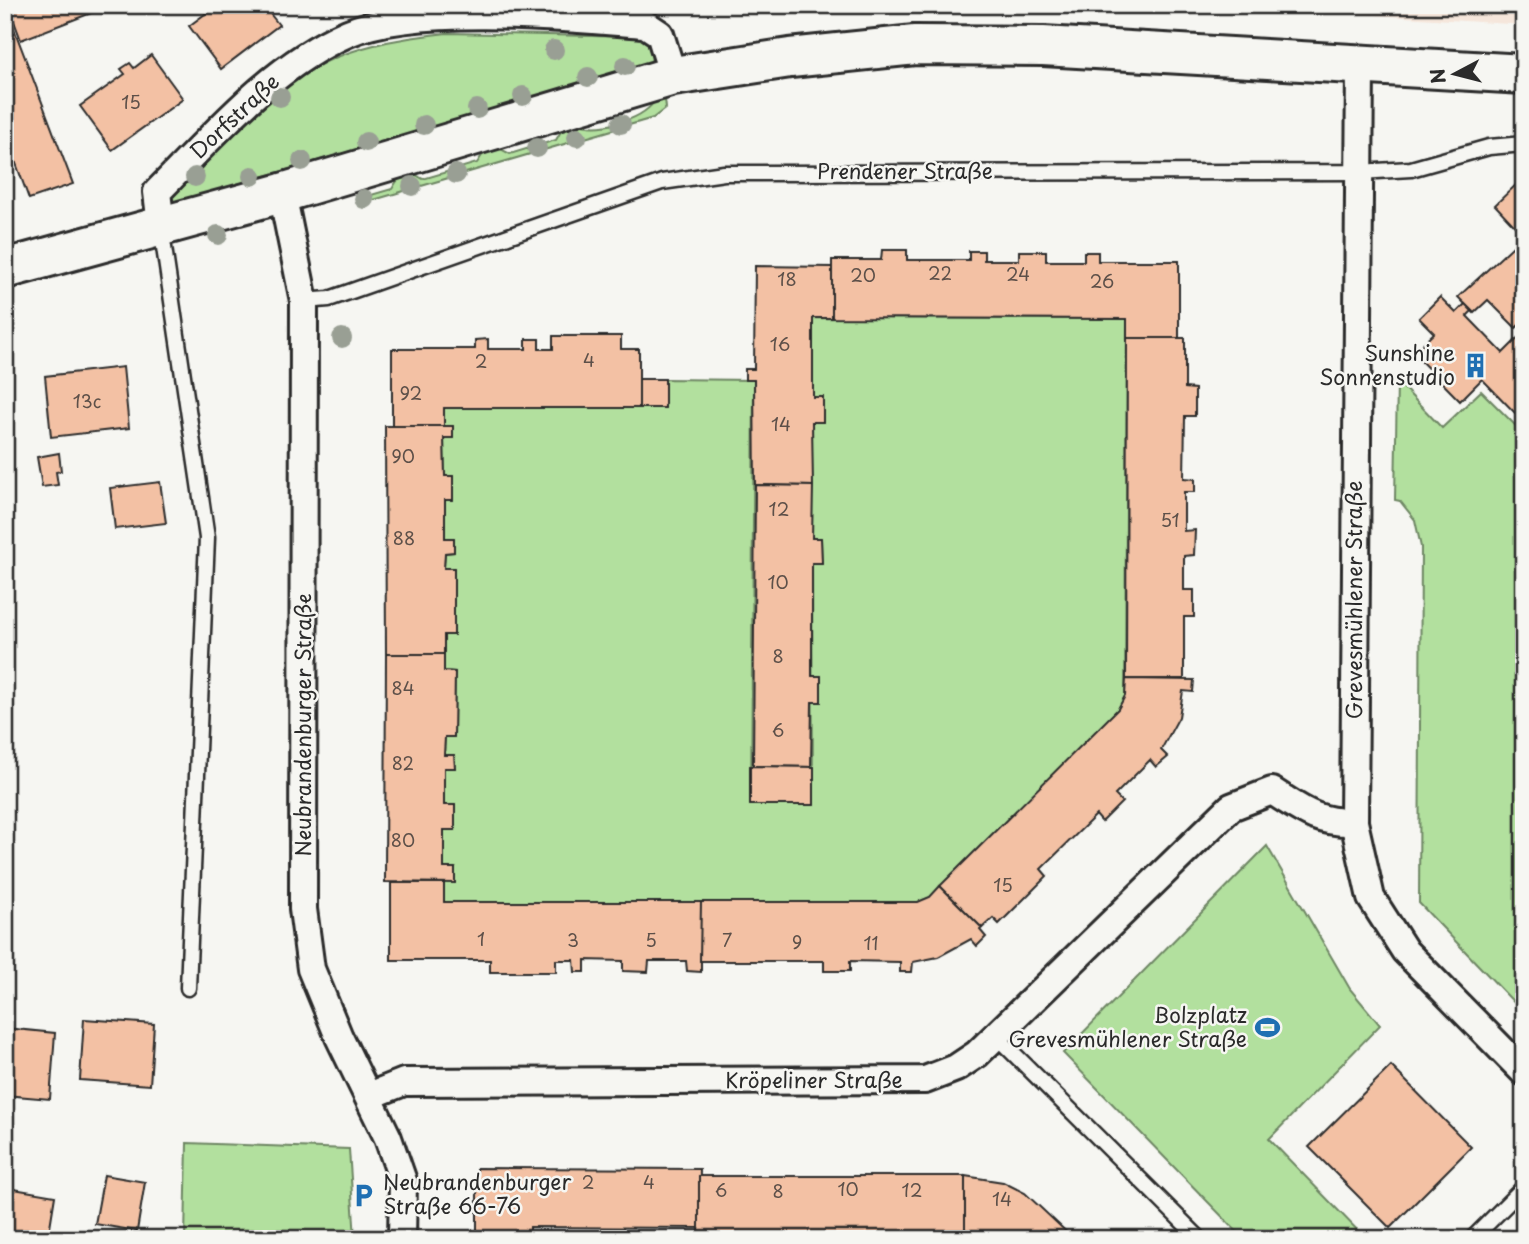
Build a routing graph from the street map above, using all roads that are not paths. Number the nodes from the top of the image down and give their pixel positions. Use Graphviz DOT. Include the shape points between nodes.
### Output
graph roads {
  1 [pos="1360,67"];
  2 [pos="1524,74"];
  3 [pos="673,76"];
  4 [pos="1524,144"];
  5 [pos="1359,172"];
  6 [pos="282,193"];
  7 [pos="161,225"];
  8 [pos="5,269"];
  9 [pos="304,301"];
  10 [pos="1354,822"];
  11 [pos="188,988"];
  12 [pos="995,1035"];
  13 [pos="1524,1072"];
  14 [pos="369,1097"];
  15 [pos="1524,1187"];
  16 [pos="402,1239"];
  17 [pos="1200,1239"];
  18 [pos="1472,1239"];
  1 -- 2 [label="main road"];
  1 -- 3 [label="main road" via="1043,46 915,45"];
  1 -- 5 [label="street, Grevesmühlener Straße"];
  3 -- 6 [label="main road"];
  3 -- 7 [label="street, Dorfstraße" via="660,33 645,24 436,18 372,26 349,33 293,65 236,113 157,192"];
  4 -- 5 [label="lane, Prendener Straße" via="1489,147 1411,169"];
  5 -- 9 [label="lane, Prendener Straße" via="724,173 662,182 328,299"];
  5 -- 10 [label="street, Grevesmühlener Straße"];
  6 -- 7 [label="main road"];
  6 -- 9 [label="street, Neubrandenburger Straße"];
  7 -- 8 [label="main road"];
  7 -- 11 [label="lane" via="207,538"];
  9 -- 14 [label="street, Neubrandenburger Straße" via="303,909 311,969"];
  10 -- 12 [label="street, Kröpeliner Straße" via="1328,823 1272,791 1231,807"];
  10 -- 13 [label="street, Grevesmühlener Straße" via="1370,898 1405,951"];
  12 -- 14 [label="street, Kröpeliner Straße" via="956,1068 925,1080 404,1082"];
  12 -- 17 [label="lane"];
  14 -- 16 [label="street, Neubrandenburger Straße" via="403,1181"];
  15 -- 18 [label="lane"];
}
